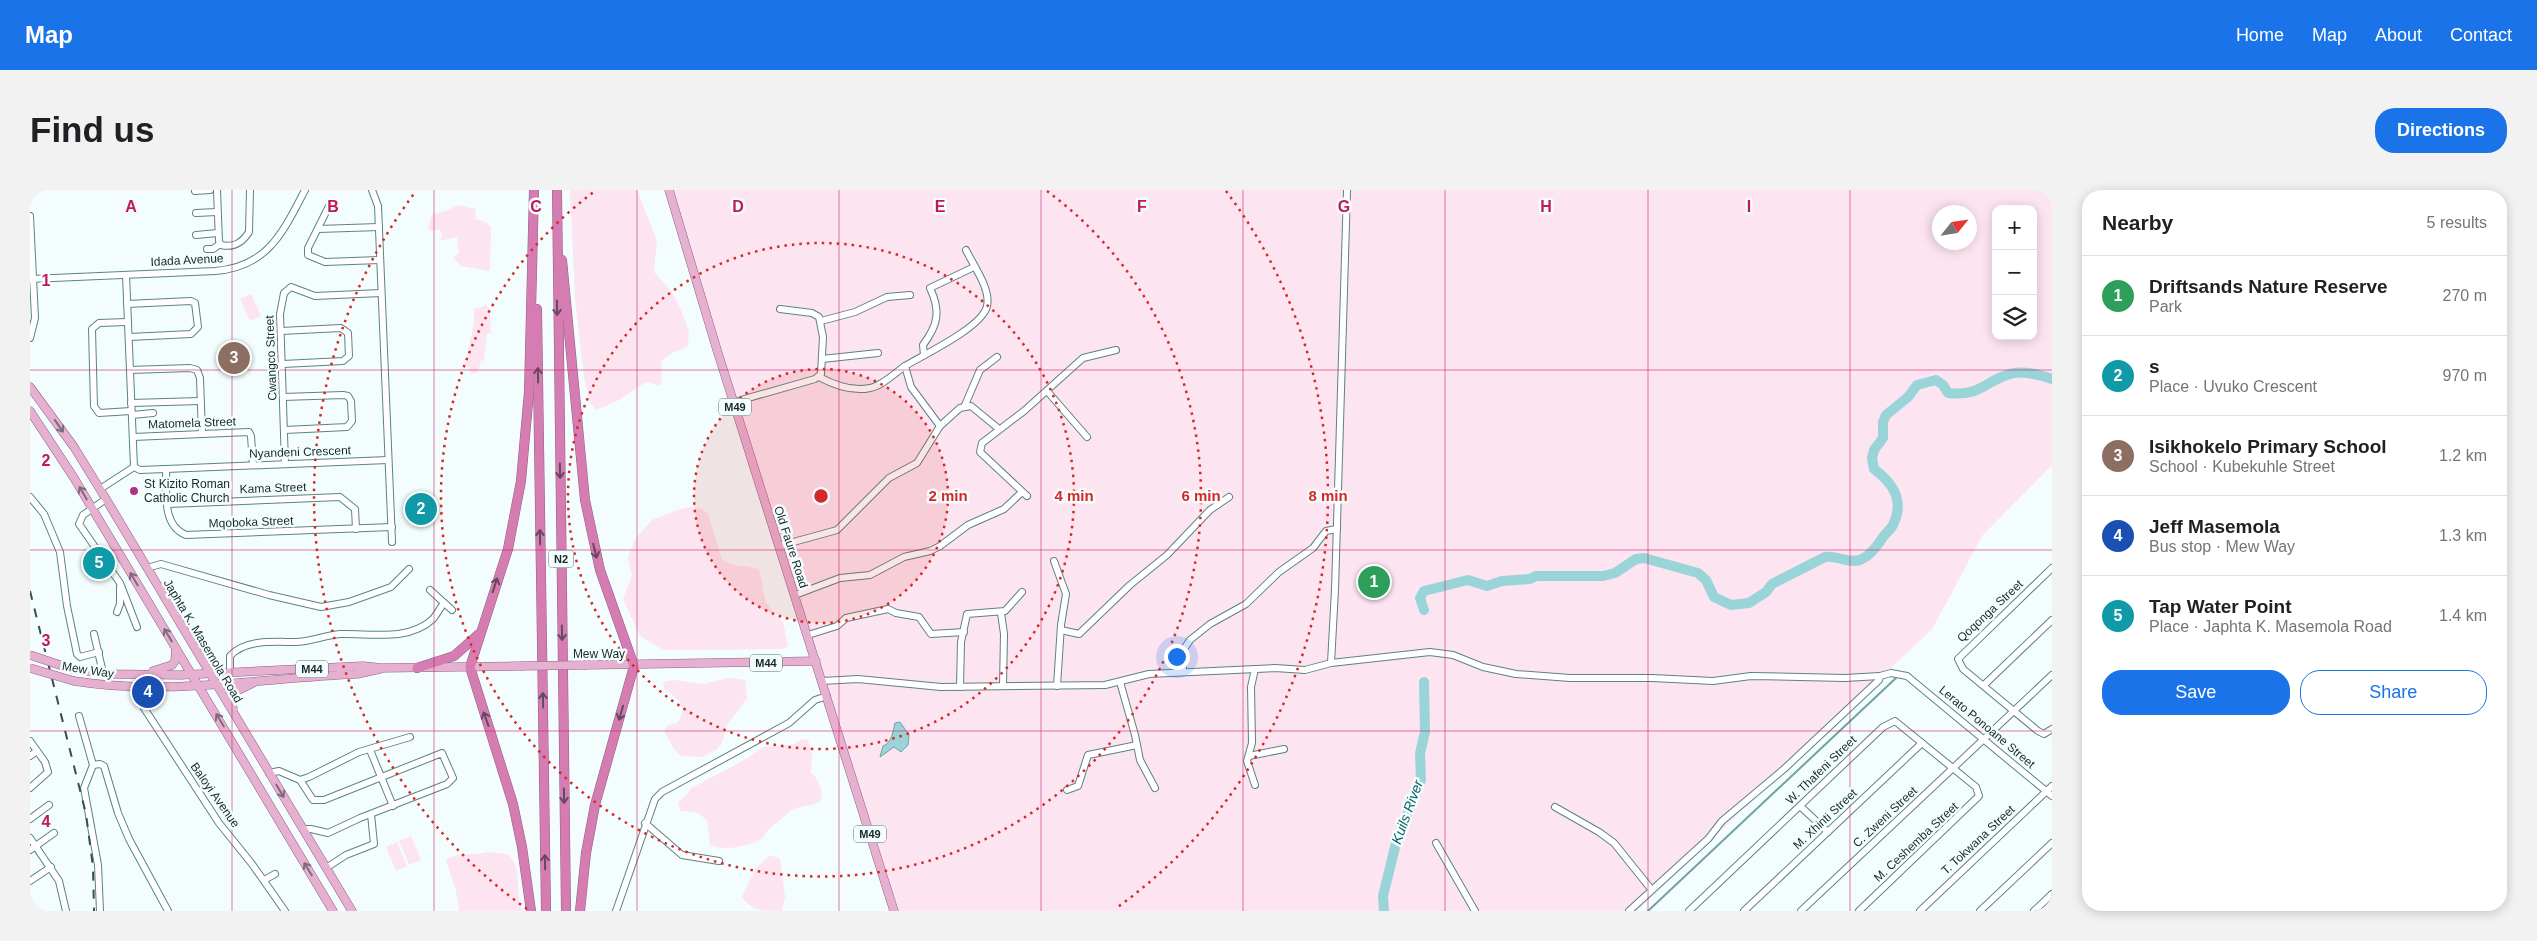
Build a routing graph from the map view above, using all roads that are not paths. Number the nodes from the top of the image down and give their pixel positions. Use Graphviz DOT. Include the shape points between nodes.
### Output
graph roads {
  1 [pos="210,190"];
  2 [pos="216,190"];
  3 [pos="250,190"];
  4 [pos="305,190"];
  5 [pos="534,190"];
  6 [pos="557,190"];
  7 [pos="669,190"];
  8 [pos="1348,190"];
  9 [pos="195,191"];
  10 [pos="375,191"];
  11 [pos="330,204"];
  12 [pos="558,207"];
  13 [pos="217,212"];
  14 [pos="196,213"];
  15 [pos="30,216"];
  16 [pos="379,226"];
  17 [pos="318,229"];
  18 [pos="218,233"];
  19 [pos="196,235"];
  20 [pos="534,243"];
  21 [pos="220,244"];
  22 [pos="207,249"];
  23 [pos="966,250"];
  24 [pos="380,260"];
  25 [pos="974,267"];
  26 [pos="126,275"];
  27 [pos="31,279"];
  28 [pos="381,293"];
  29 [pos="910,295"];
  30 [pos="127,304"];
  31 [pos="780,309"];
  32 [pos="821,321"];
  33 [pos="127,322"];
  34 [pos="281,331"];
  35 [pos="128,337"];
  36 [pos="30,338"];
  37 [pos="1116,350"];
  38 [pos="878,353"];
  39 [pos="924,355"];
  40 [pos="997,357"];
  41 [pos="822,359"];
  42 [pos="283,364"];
  43 [pos="905,366"];
  44 [pos="130,370"];
  45 [pos="819,377"];
  46 [pos="30,387"];
  47 [pos="1047,391"];
  48 [pos="283,397"];
  49 [pos="200,401"];
  50 [pos="734,402"];
  51 [pos="131,403"];
  52 [pos="965,405"];
  53 [pos="30,411"];
  54 [pos="132,413"];
  55 [pos="153,413"];
  56 [pos="940,426"];
  57 [pos="1000,429"];
  58 [pos="285,430"];
  59 [pos="202,434"];
  60 [pos="133,437"];
  61 [pos="1087,437"];
  62 [pos="388,460"];
  63 [pos="82,461"];
  64 [pos="285,464"];
  65 [pos="252,465"];
  66 [pos="134,467"];
  67 [pos="69,469"];
  68 [pos="166,469"];
  69 [pos="100,489"];
  70 [pos="30,497"];
  71 [pos="1230,497"];
  72 [pos="106,498"];
  73 [pos="168,504"];
  74 [pos="92,509"];
  75 [pos="392,527"];
  76 [pos="356,529"];
  77 [pos="1337,529"];
  78 [pos="392,542"];
  79 [pos="779,546"];
  80 [pos="1054,562"];
  81 [pos="147,568"];
  82 [pos="2052,568"];
  83 [pos="409,569"];
  84 [pos="120,583"];
  85 [pos="430,590"];
  86 [pos="1022,592"];
  87 [pos="795,595"];
  88 [pos="444,603"];
  89 [pos="452,610"];
  90 [pos="118,612"];
  91 [pos="1001,612"];
  92 [pos="2052,620"];
  93 [pos="138,627"];
  94 [pos="1061,630"];
  95 [pos="481,632"];
  96 [pos="964,632"];
  97 [pos="94,634"];
  98 [pos="808,635"];
  99 [pos="176,649"];
  100 [pos="99,652"];
  101 [pos="30,655"];
  102 [pos="816,661"];
  103 [pos="1331,663"];
  104 [pos="634,666"];
  105 [pos="470,667"];
  106 [pos="30,668"];
  107 [pos="382,668"];
  108 [pos="417,668"];
  109 [pos="1255,669"];
  110 [pos="230,672"];
  111 [pos="1183,672"];
  112 [pos="103,673"];
  113 [pos="209,673"];
  114 [pos="134,674"];
  115 [pos="192,674"];
  116 [pos="2052,675"];
  117 [pos="1880,676"];
  118 [pos="257,681"];
  119 [pos="822,681"];
  120 [pos="1120,682"];
  121 [pos="215,683"];
  122 [pos="198,684"];
  123 [pos="1984,685"];
  124 [pos="138,686"];
  125 [pos="1003,686"];
  126 [pos="1056,686"];
  127 [pos="960,687"];
  128 [pos="827,696"];
  129 [pos="2014,711"];
  130 [pos="79,716"];
  131 [pos="236,719"];
  132 [pos="2052,729"];
  133 [pos="410,737"];
  134 [pos="1984,740"];
  135 [pos="30,741"];
  136 [pos="1922,742"];
  137 [pos="1137,745"];
  138 [pos="1284,749"];
  139 [pos="370,750"];
  140 [pos="37,751"];
  141 [pos="30,756"];
  142 [pos="1249,756"];
  143 [pos="93,765"];
  144 [pos="1954,768"];
  145 [pos="269,773"];
  146 [pos="380,778"];
  147 [pos="300,780"];
  148 [pos="1255,786"];
  149 [pos="2052,786"];
  150 [pos="1976,787"];
  151 [pos="30,788"];
  152 [pos="1155,788"];
  153 [pos="1067,790"];
  154 [pos="2046,791"];
  155 [pos="2052,796"];
  156 [pos="49,805"];
  157 [pos="392,806"];
  158 [pos="1800,806"];
  159 [pos="1555,807"];
  160 [pos="371,814"];
  161 [pos="30,819"];
  162 [pos="645,823"];
  163 [pos="303,829"];
  164 [pos="54,832"];
  165 [pos="1828,832"];
  166 [pos="30,838"];
  167 [pos="2052,842"];
  168 [pos="1436,843"];
  169 [pos="33,848"];
  170 [pos="719,861"];
  171 [pos="51,867"];
  172 [pos="326,868"];
  173 [pos="275,874"];
  174 [pos="264,880"];
  175 [pos="30,881"];
  176 [pos="1651,889"];
  177 [pos="2052,894"];
  178 [pos="66,911"];
  179 [pos="100,911"];
  180 [pos="168,911"];
  181 [pos="285,911"];
  182 [pos="333,911"];
  183 [pos="352,911"];
  184 [pos="531,911"];
  185 [pos="546,911"];
  186 [pos="566,911"];
  187 [pos="580,911"];
  188 [pos="616,911"];
  189 [pos="894,911"];
  190 [pos="1475,911"];
  191 [pos="1629,911"];
  192 [pos="1689,911"];
  193 [pos="1744,911"];
  194 [pos="1801,911"];
  195 [pos="1859,911"];
  196 [pos="1920,911"];
  197 [pos="1980,911"];
  198 [pos="2034,911"];
  1 -- 9 [label="street"];
  2 -- 13 [label="street"];
  3 -- 21 [label="street" via="249,232 236,245"];
  4 -- 26 [label="street, Idada Avenue" via="277,241 247,264 221,270"];
  5 -- 20 [label="highway, N2"];
  6 -- 12 [label="highway, N2"];
  7 -- 50 [label="main road, Old Faure Road / M49"];
  8 -- 77 [label="street"];
  10 -- 16 [label="street"];
  11 -- 17 [label="street"];
  12 -- 104 [label="highway, one-way" via="585,500 600,570"];
  12 -- 186 [label="highway, N2, one-way"];
  13 -- 14 [label="street"];
  13 -- 18 [label="street"];
  15 -- 27 [label="street"];
  16 -- 17 [label="street"];
  16 -- 24 [label="street"];
  17 -- 24 [label="street" via="307,249 308,255 314,259 325,262"];
  18 -- 19 [label="street"];
  18 -- 21 [label="street"];
  95 -- 20 [label="highway, one-way" via="508,549 522,481 529,392"];
  185 -- 20 [label="highway, N2, one-way" via="538,309"];
  21 -- 22 [label="street"];
  23 -- 25 [label="street"];
  24 -- 28 [label="street"];
  25 -- 39 [label="street" via="930,288 939,313 938,322 923,345"];
  25 -- 39 [label="street" via="987,298 984,314 952,340"];
  26 -- 27 [label="street, Idada Avenue"];
  26 -- 30 [label="street"];
  27 -- 36 [label="street" via="35,318"];
  28 -- 34 [label="street, Cwangco Street" via="315,296 289,287 281,300"];
  28 -- 62 [label="street"];
  29 -- 32 [label="street" via="886,297 855,312"];
  30 -- 33 [label="street"];
  30 -- 35 [label="street" via="191,301 197,309 198,327 191,334"];
  31 -- 32 [label="street" via="812,313"];
  32 -- 41 [label="street"];
  33 -- 35 [label="street"];
  33 -- 54 [label="street" via="93,326 92,372 97,411"];
  34 -- 42 [label="street, Cwangco Street"];
  34 -- 42 [label="street" via="342,328 347,330 349,342 349,356 343,361"];
  35 -- 44 [label="street"];
  37 -- 47 [label="street" via="1083,358"];
  38 -- 41 [label="street"];
  39 -- 43 [label="street"];
  40 -- 52 [label="street" via="980,370"];
  41 -- 45 [label="street"];
  42 -- 48 [label="street, Cwangco Street"];
  43 -- 45 [label="street" via="872,388 844,388"];
  43 -- 56 [label="street" via="911,387"];
  44 -- 49 [label="street" via="195,369 200,374"];
  44 -- 51 [label="street"];
  45 -- 50 [label="street"];
  46 -- 63 [label="main road, Japhta K. Masemola Road, one-way"];
  47 -- 57 [label="street"];
  47 -- 61 [label="street"];
  48 -- 58 [label="street, Cwangco Street"];
  48 -- 58 [label="street" via="346,395 352,402 353,417 347,427"];
  49 -- 51 [label="street"];
  49 -- 59 [label="street"];
  50 -- 79 [label="main road, Old Faure Road / M49"];
  51 -- 54 [label="street"];
  52 -- 56 [label="street"];
  52 -- 57 [label="street" via="981,412"];
  53 -- 67 [label="main road, Japhta K. Masemola Road"];
  54 -- 55 [label="street"];
  54 -- 60 [label="street"];
  56 -- 79 [label="street" via="916,463 889,478 837,530"];
  57 -- 87 [label="street" via="982,443 980,452 1024,494 1004,509 968,525 935,548 904,557 870,575 840,578"];
  58 -- 64 [label="street, Cwangco Street"];
  59 -- 60 [label="street, Matomela Street"];
  59 -- 65 [label="street, Matomela Street" via="249,432"];
  60 -- 66 [label="street"];
  62 -- 64 [label="street, Nyandeni Crescent"];
  62 -- 75 [label="street"];
  63 -- 67 [label="main road"];
  63 -- 69 [label="main road, Japhta K. Masemola Road"];
  64 -- 65 [label="street, Nyandeni Crescent"];
  65 -- 68 [label="street, Nyandeni Crescent"];
  66 -- 68 [label="street, Nyandeni Crescent" via="140,470"];
  66 -- 69 [label="street"];
  74 -- 67 [label="main road, Japhta K. Masemola Road, one-way"];
  68 -- 73 [label="street, Mqoboka Street"];
  69 -- 72 [label="main road, Japhta K. Masemola Road"];
  70 -- 100 [label="street" via="44,514 60,552 77,654 85,657"];
  71 -- 94 [label="street" via="1210,510 1168,555 1130,585 1079,634"];
  72 -- 74 [label="street"];
  72 -- 81 [label="main road, Japhta K. Masemola Road"];
  73 -- 76 [label="street, Mqoboka Street" via="170,522 188,536"];
  73 -- 76 [label="street, Kama Street" via="340,497 355,509"];
  74 -- 84 [label="street" via="80,518 79,524"];
  99 -- 74 [label="main road, Japhta K. Masemola Road, one-way"];
  75 -- 76 [label="street, Mqoboka Street"];
  75 -- 78 [label="street"];
  77 -- 103 [label="street"];
  77 -- 111 [label="street" via="1326,531 1314,548 1279,572 1246,604 1210,624 1190,640 1182,652"];
  79 -- 87 [label="main road, Old Faure Road / M49"];
  80 -- 94 [label="street" via="1066,594"];
  81 -- 83 [label="street" via="160,564 321,607 349,602 383,590 397,582"];
  81 -- 113 [label="main road, Japhta K. Masemola Road"];
  82 -- 123 [label="street, Qoqonga Street" via="1959,656 1960,666"];
  84 -- 90 [label="street"];
  84 -- 93 [label="street"];
  85 -- 88 [label="street"];
  86 -- 91 [label="street"];
  87 -- 98 [label="main road, Old Faure Road / M49"];
  88 -- 89 [label="street"];
  88 -- 110 [label="street" via="432,619 412,629 383,635 355,632 302,642 252,644 230,656"];
  91 -- 96 [label="street" via="967,614"];
  91 -- 125 [label="street"];
  92 -- 123 [label="street"];
  94 -- 126 [label="street"];
  95 -- 105 [label="highway"];
  95 -- 108 [label="highway" via="454,656"];
  96 -- 98 [label="street" via="930,634 919,617 888,609 846,618 837,626"];
  96 -- 127 [label="street"];
  97 -- 100 [label="street"];
  98 -- 102 [label="main road, Old Faure Road / M49"];
  99 -- 114 [label="main road" via="175,661 170,667"];
  99 -- 115 [label="main road, Japhta K. Masemola Road"];
  100 -- 112 [label="street"];
  101 -- 112 [label="main road, Mew Way / M44, bridge" via="72,669"];
  102 -- 104 [label="main road, Mew Way / M44"];
  102 -- 119 [label="main road, Old Faure Road / M49"];
  103 -- 109 [label="street" via="1305,670"];
  103 -- 117 [label="street" via="1438,652 1516,674 1562,677 1713,681 1751,676"];
  104 -- 105 [label="main road, Mew Way / M44, bridge"];
  104 -- 187 [label="highway, one-way" via="595,805"];
  105 -- 108 [label="main road, Mew Way / M44"];
  184 -- 105 [label="highway, one-way" via="512,804"];
  106 -- 124 [label="main road, Mew Way / M44, bridge" via="74,681"];
  107 -- 108 [label="main road, Mew Way / M44"];
  107 -- 110 [label="main road, Mew Way / M44"];
  107 -- 118 [label="main road, Mew Way / M44" via="357,674"];
  109 -- 111 [label="street"];
  109 -- 142 [label="street" via="1251,687"];
  110 -- 113 [label="main road, Mew Way / M44"];
  111 -- 120 [label="street" via="1141,675"];
  112 -- 114 [label="main road, Mew Way / M44"];
  113 -- 115 [label="main road, Mew Way / M44"];
  113 -- 121 [label="main road, Japhta K. Masemola Road"];
  114 -- 115 [label="main road, Mew Way / M44"];
  115 -- 122 [label="main road, Japhta K. Masemola Road"];
  116 -- 129 [label="street, C. Zweni Street"];
  117 -- 134 [label="street, Lerato Ponoane Street" via="1891,673 1907,676"];
  117 -- 176 [label="street" via="1836,722 1722,821 1708,839"];
  118 -- 121 [label="main road, Mew Way / M44"];
  118 -- 131 [label="main road" via="233,692 231,700"];
  119 -- 127 [label="street" via="858,679"];
  119 -- 128 [label="main road, Old Faure Road / M49"];
  120 -- 126 [label="street"];
  120 -- 137 [label="street"];
  121 -- 122 [label="main road, Mew Way / M44"];
  121 -- 131 [label="main road, Japhta K. Masemola Road"];
  122 -- 124 [label="main road, Mew Way / M44"];
  182 -- 122 [label="main road, Japhta K. Masemola Road, one-way"];
  123 -- 129 [label="street, Qoqonga Street"];
  124 -- 174 [label="street, Baloyi Avenue" via="141,702 149,716 219,823"];
  125 -- 126 [label="street"];
  125 -- 127 [label="street"];
  128 -- 162 [label="street" via="815,700 788,722 662,792 651,806"];
  128 -- 189 [label="main road, Old Faure Road / M49"];
  129 -- 132 [label="street, Qoqonga Street" via="2041,733"];
  129 -- 134 [label="street, C. Zweni Street"];
  130 -- 143 [label="street"];
  131 -- 145 [label="main road, Japhta K. Masemola Road"];
  133 -- 139 [label="street"];
  134 -- 144 [label="street, C. Zweni Street"];
  134 -- 154 [label="street, Lerato Ponoane Street"];
  135 -- 140 [label="street"];
  136 -- 144 [label="street, W. Thafeni Street"];
  136 -- 158 [label="street, W. Thafeni Street" via="1898,722 1889,722"];
  136 -- 165 [label="street, M. Xhinti Street"];
  137 -- 152 [label="street" via="1142,766"];
  137 -- 153 [label="street" via="1088,756 1078,786"];
  138 -- 142 [label="street"];
  139 -- 146 [label="street"];
  139 -- 147 [label="street" via="349,756"];
  140 -- 141 [label="street"];
  140 -- 151 [label="street" via="48,772"];
  142 -- 148 [label="street" via="1247,761"];
  143 -- 179 [label="street" via="84,788 98,865"];
  143 -- 180 [label="street" via="104,766 129,839"];
  144 -- 150 [label="street, W. Thafeni Street"];
  144 -- 194 [label="street, C. Zweni Street"];
  145 -- 147 [label="street" via="283,771"];
  145 -- 163 [label="main road, Japhta K. Masemola Road, one-way"];
  146 -- 147 [label="street" via="320,801 313,800"];
  146 -- 157 [label="street"];
  146 -- 157 [label="street" via="442,754 452,770 451,782"];
  149 -- 154 [label="street, T. Tokwana Street"];
  150 -- 195 [label="street, M. Ceshemba Street" via="1980,794 1977,799"];
  154 -- 155 [label="street, Lerato Ponoane Street"];
  154 -- 196 [label="street, T. Tokwana Street"];
  156 -- 161 [label="street"];
  157 -- 160 [label="street"];
  158 -- 165 [label="street"];
  158 -- 192 [label="street, W. Thafeni Street"];
  159 -- 176 [label="street" via="1614,843"];
  160 -- 163 [label="street" via="328,833"];
  160 -- 172 [label="street" via="374,844 346,855"];
  162 -- 170 [label="street" via="682,855"];
  162 -- 188 [label="street"];
  163 -- 172 [label="main road, Japhta K. Masemola Road"];
  164 -- 169 [label="street"];
  165 -- 193 [label="street, M. Xhinti Street"];
  166 -- 169 [label="street"];
  167 -- 197 [label="street"];
  168 -- 190 [label="street"];
  169 -- 171 [label="street"];
  171 -- 175 [label="street"];
  171 -- 178 [label="street" via="62,886"];
  172 -- 183 [label="main road, Japhta K. Masemola Road"];
  173 -- 174 [label="street"];
  174 -- 181 [label="street, Baloyi Avenue"];
  176 -- 191 [label="street"];
  177 -- 198 [label="street"];
}
